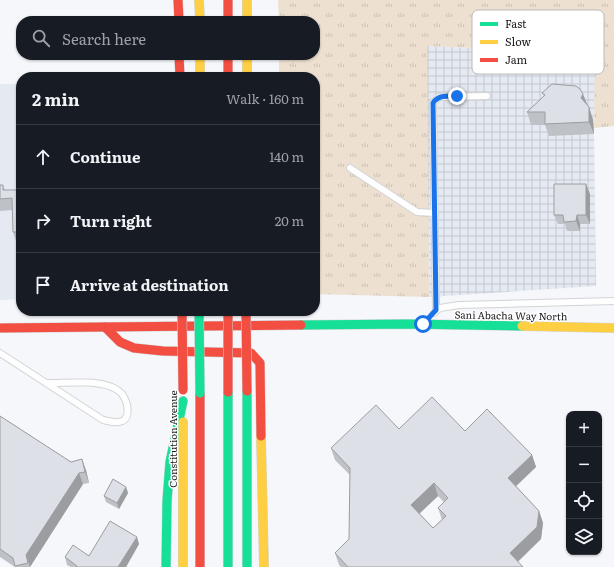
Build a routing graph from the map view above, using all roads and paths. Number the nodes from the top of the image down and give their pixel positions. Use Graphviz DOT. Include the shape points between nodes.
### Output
graph roads {
  1 [pos="178,0"];
  2 [pos="199,0"];
  3 [pos="228,0"];
  4 [pos="247,0"];
  5 [pos="179,16"];
  6 [pos="200,16"];
  7 [pos="228,16"];
  8 [pos="247,16"];
  9 [pos="179,60"];
  10 [pos="200,60"];
  11 [pos="228,60"];
  12 [pos="247,60"];
  13 [pos="180,72"];
  14 [pos="200,72"];
  15 [pos="228,72"];
  16 [pos="247,72"];
  17 [pos="487,96"];
  18 [pos="350,168"];
  19 [pos="435,213"];
  20 [pos="614,301"];
  21 [pos="436,310"];
  22 [pos="383,314"];
  23 [pos="182,316"];
  24 [pos="199,316"];
  25 [pos="228,316"];
  26 [pos="246,316"];
  27 [pos="21,318"];
  28 [pos="0,324"];
  29 [pos="409,324"];
  30 [pos="423,324"];
  31 [pos="0,328"];
  32 [pos="105,328"];
  33 [pos="614,328"];
  34 [pos="0,353"];
  35 [pos="48,383"];
  36 [pos="183,401"];
  37 [pos="166,567"];
  38 [pos="183,567"];
  39 [pos="200,567"];
  40 [pos="228,567"];
  41 [pos="247,567"];
  42 [pos="264,567"];
  1 -- 5 [label="main road"];
  2 -- 6 [label="main road"];
  3 -- 7 [label="main road"];
  4 -- 8 [label="main road"];
  9 -- 13 [label="main road"];
  10 -- 14 [label="main road"];
  11 -- 15 [label="main road"];
  12 -- 16 [label="main road"];
  17 -- 19 [label="lane" via="439,97 433,103"];
  18 -- 19 [label="lane" via="417,212"];
  19 -- 21 [label="lane"];
  20 -- 21 [label="lane" via="459,305"];
  21 -- 30 [label="lane"];
  22 -- 29 [label="main road"];
  23 -- 36 [label="main road, Constitution Avenue, bridge"];
  24 -- 39 [label="main road, bridge"];
  25 -- 40 [label="main road, bridge"];
  26 -- 41 [label="main road, bridge"];
  27 -- 28 [label="main road"];
  29 -- 30 [label="main road, Sani Abacha Way North"];
  29 -- 32 [label="main road, Sani Abacha Way North"];
  30 -- 33 [label="main road, Sani Abacha Way North"];
  31 -- 32 [label="main road, Sani Abacha Way North"];
  32 -- 42 [label="main road" via="120,342 134,348 251,353 260,363"];
  34 -- 35 [label="lane"];
  35 -- 35 [label="lane" via="103,420 119,422 127,416 128,407 123,395 112,387 95,383"];
  36 -- 37 [label="main road" via="170,460"];
  36 -- 38 [label="main road, Constitution Avenue"];
}
